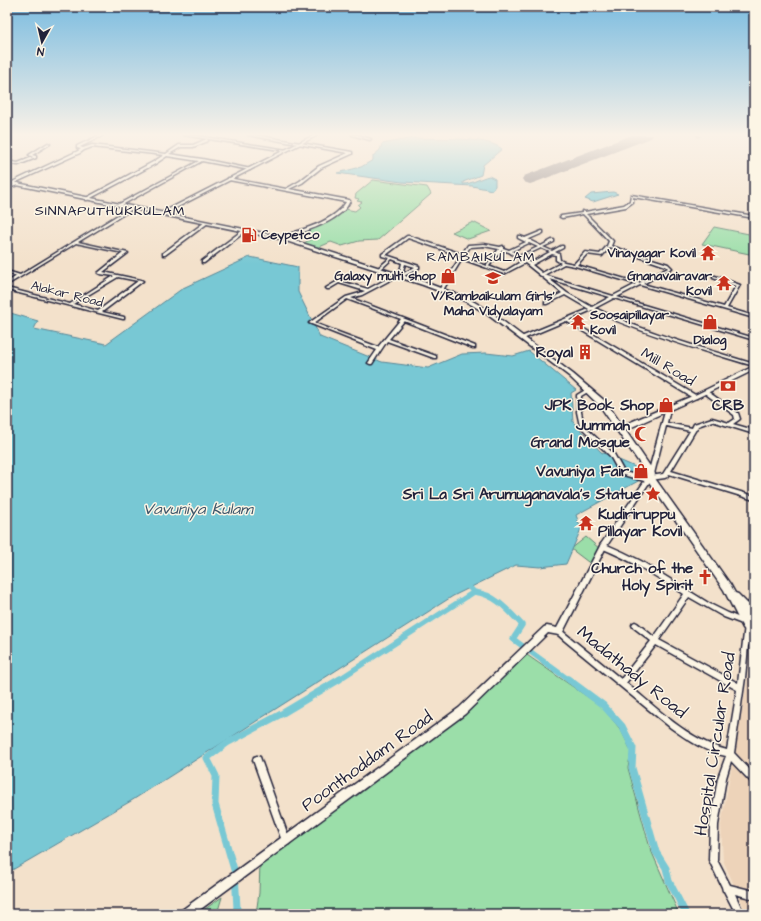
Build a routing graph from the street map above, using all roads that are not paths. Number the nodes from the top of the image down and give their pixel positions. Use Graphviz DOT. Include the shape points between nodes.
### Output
graph roads {
  1 [pos="23,178"];
  2 [pos="125,178"];
  3 [pos="169,178"];
  4 [pos="306,178"];
  5 [pos="229,179"];
  6 [pos="11,184"];
  7 [pos="286,189"];
  8 [pos="87,199"];
  9 [pos="120,205"];
  10 [pos="132,208"];
  11 [pos="583,212"];
  12 [pos="161,214"];
  13 [pos="562,217"];
  14 [pos="754,217"];
  15 [pos="206,222"];
  16 [pos="244,231"];
  17 [pos="542,232"];
  18 [pos="519,237"];
  19 [pos="281,238"];
  20 [pos="526,239"];
  21 [pos="530,241"];
  22 [pos="553,241"];
  23 [pos="75,242"];
  24 [pos="542,246"];
  25 [pos="609,246"];
  26 [pos="502,247"];
  27 [pos="562,247"];
  28 [pos="510,251"];
  29 [pos="553,252"];
  30 [pos="164,254"];
  31 [pos="463,257"];
  32 [pos="520,257"];
  33 [pos="391,259"];
  34 [pos="525,261"];
  35 [pos="203,262"];
  36 [pos="404,263"];
  37 [pos="563,263"];
  38 [pos="529,265"];
  39 [pos="575,265"];
  40 [pos="488,266"];
  41 [pos="379,269"];
  42 [pos="7,272"];
  43 [pos="20,276"];
  44 [pos="117,276"];
  45 [pos="400,276"];
  46 [pos="543,276"];
  47 [pos="714,277"];
  48 [pos="7,284"];
  49 [pos="639,284"];
  50 [pos="328,288"];
  51 [pos="7,290"];
  52 [pos="367,290"];
  53 [pos="441,290"];
  54 [pos="565,293"];
  55 [pos="347,298"];
  56 [pos="613,298"];
  57 [pos="546,303"];
  58 [pos="70,306"];
  59 [pos="591,309"];
  60 [pos="725,309"];
  61 [pos="99,312"];
  62 [pos="754,317"];
  63 [pos="123,318"];
  64 [pos="403,319"];
  65 [pos="567,320"];
  66 [pos="522,338"];
  67 [pos="754,339"];
  68 [pos="388,340"];
  69 [pos="474,347"];
  70 [pos="379,349"];
  71 [pos="435,357"];
  72 [pos="370,363"];
  73 [pos="754,365"];
  74 [pos="754,368"];
  75 [pos="588,390"];
  76 [pos="706,392"];
  77 [pos="695,397"];
  78 [pos="668,409"];
  79 [pos="665,424"];
  80 [pos="730,424"];
  81 [pos="621,430"];
  82 [pos="693,430"];
  83 [pos="754,432"];
  84 [pos="669,472"];
  85 [pos="651,475"];
  86 [pos="754,498"];
  87 [pos="603,546"];
  88 [pos="726,588"];
  89 [pos="687,594"];
  90 [pos="754,601"];
  91 [pos="740,602"];
  92 [pos="751,624"];
  93 [pos="636,625"];
  94 [pos="559,632"];
  95 [pos="655,641"];
  96 [pos="746,645"];
  97 [pos="622,683"];
  98 [pos="740,688"];
  99 [pos="730,754"];
  100 [pos="257,760"];
  101 [pos="754,779"];
  102 [pos="286,842"];
  103 [pos="726,888"];
  104 [pos="754,895"];
  105 [pos="186,914"];
  106 [pos="740,914"];
  1 -- 6 [label="street"];
  2 -- 8 [label="street"];
  3 -- 9 [label="street"];
  4 -- 7 [label="street"];
  5 -- 7 [label="street"];
  5 -- 12 [label="street"];
  6 -- 8 [label="highway"];
  7 -- 19 [label="street" via="348,201 346,206 330,218"];
  8 -- 9 [label="highway"];
  9 -- 10 [label="highway"];
  10 -- 12 [label="highway"];
  10 -- 23 [label="street, Alakar Road"];
  11 -- 13 [label="street"];
  11 -- 14 [label="street" via="625,206 632,201 632,196"];
  11 -- 25 [label="street" via="611,241"];
  12 -- 15 [label="highway"];
  15 -- 16 [label="highway"];
  15 -- 30 [label="street"];
  16 -- 19 [label="highway"];
  16 -- 35 [label="street"];
  17 -- 20 [label="street"];
  18 -- 20 [label="street"];
  19 -- 41 [label="highway"];
  20 -- 21 [label="street"];
  21 -- 24 [label="street"];
  21 -- 28 [label="street"];
  22 -- 24 [label="street"];
  23 -- 43 [label="street, Alakar Road"];
  23 -- 44 [label="street" via="126,253 100,272"];
  24 -- 29 [label="street"];
  24 -- 32 [label="street"];
  25 -- 39 [label="street" via="601,255 586,253"];
  25 -- 49 [label="street" via="669,267"];
  26 -- 28 [label="street"];
  26 -- 31 [label="street" via="470,246"];
  26 -- 40 [label="street"];
  27 -- 29 [label="street"];
  28 -- 32 [label="street"];
  29 -- 37 [label="street"];
  29 -- 38 [label="street"];
  31 -- 33 [label="street" via="409,237 383,255"];
  31 -- 40 [label="street"];
  31 -- 53 [label="street"];
  32 -- 34 [label="street"];
  33 -- 36 [label="street"];
  33 -- 41 [label="street"];
  34 -- 38 [label="street"];
  34 -- 40 [label="street" via="504,272"];
  36 -- 45 [label="street"];
  36 -- 45 [label="street" via="418,268"];
  37 -- 39 [label="street"];
  37 -- 46 [label="street"];
  38 -- 46 [label="street"];
  39 -- 49 [label="street"];
  41 -- 45 [label="highway"];
  42 -- 43 [label="street"];
  43 -- 48 [label="street, Alakar Road"];
  44 -- 58 [label="street"];
  44 -- 61 [label="street" via="141,281"];
  45 -- 52 [label="street"];
  45 -- 53 [label="highway"];
  46 -- 54 [label="street"];
  46 -- 56 [label="street"];
  47 -- 60 [label="street" via="738,284"];
  49 -- 56 [label="street"];
  49 -- 60 [label="street"];
  50 -- 52 [label="street" via="339,282"];
  51 -- 58 [label="street, Alakar Road"];
  52 -- 55 [label="street"];
  53 -- 66 [label="highway" via="478,306"];
  54 -- 57 [label="street"];
  54 -- 59 [label="street"];
  55 -- 64 [label="street"];
  55 -- 70 [label="street" via="311,323"];
  56 -- 59 [label="street"];
  56 -- 67 [label="street"];
  58 -- 61 [label="street, Alakar Road"];
  59 -- 65 [label="street"];
  59 -- 73 [label="street" via="643,331"];
  60 -- 62 [label="street"];
  61 -- 63 [label="street, Alakar Road"];
  64 -- 68 [label="street"];
  64 -- 69 [label="street"];
  65 -- 66 [label="street"];
  65 -- 77 [label="street, Mill Road"];
  66 -- 75 [label="highway"];
  68 -- 70 [label="street"];
  68 -- 71 [label="street"];
  70 -- 72 [label="street"];
  74 -- 76 [label="main road"];
  75 -- 81 [label="highway" via="603,404"];
  75 -- 85 [label="street" via="579,395 582,426 612,455 622,472 644,479"];
  76 -- 77 [label="main road"];
  76 -- 80 [label="street" via="736,414 738,419"];
  77 -- 78 [label="main road"];
  78 -- 79 [label="street"];
  78 -- 81 [label="main road"];
  79 -- 82 [label="street"];
  79 -- 85 [label="street"];
  80 -- 82 [label="street" via="712,419 696,425"];
  80 -- 83 [label="street"];
  81 -- 85 [label="highway"];
  82 -- 84 [label="street"];
  84 -- 85 [label="street" via="665,476"];
  84 -- 86 [label="street"];
  85 -- 87 [label="street"];
  85 -- 88 [label="highway"];
  87 -- 89 [label="street" via="620,552"];
  87 -- 94 [label="street"];
  88 -- 91 [label="highway"];
  88 -- 92 [label="highway"];
  89 -- 92 [label="street" via="724,614"];
  89 -- 95 [label="street"];
  90 -- 91 [label="highway"];
  90 -- 92 [label="highway"];
  91 -- 92 [label="highway"];
  92 -- 96 [label="street, Hospital Circular Road"];
  92 -- 96 [label="street, Hospital Circular Road"];
  93 -- 95 [label="street"];
  94 -- 97 [label="street, Madathady Road"];
  94 -- 102 [label="street, Poonthoddam Road" via="547,629 462,711"];
  95 -- 97 [label="street"];
  95 -- 98 [label="street"];
  96 -- 98 [label="street, Hospital Circular Road"];
  97 -- 99 [label="street, Madathady Road" via="670,723 699,742 719,752"];
  98 -- 99 [label="street, Hospital Circular Road"];
  99 -- 101 [label="street"];
  99 -- 103 [label="street, Hospital Circular Road" via="722,778 714,825 713,860"];
  100 -- 102 [label="street"];
  102 -- 105 [label="street, Poonthoddam Road"];
  103 -- 104 [label="street"];
  103 -- 106 [label="street, Hospital Circular Road"];
}
